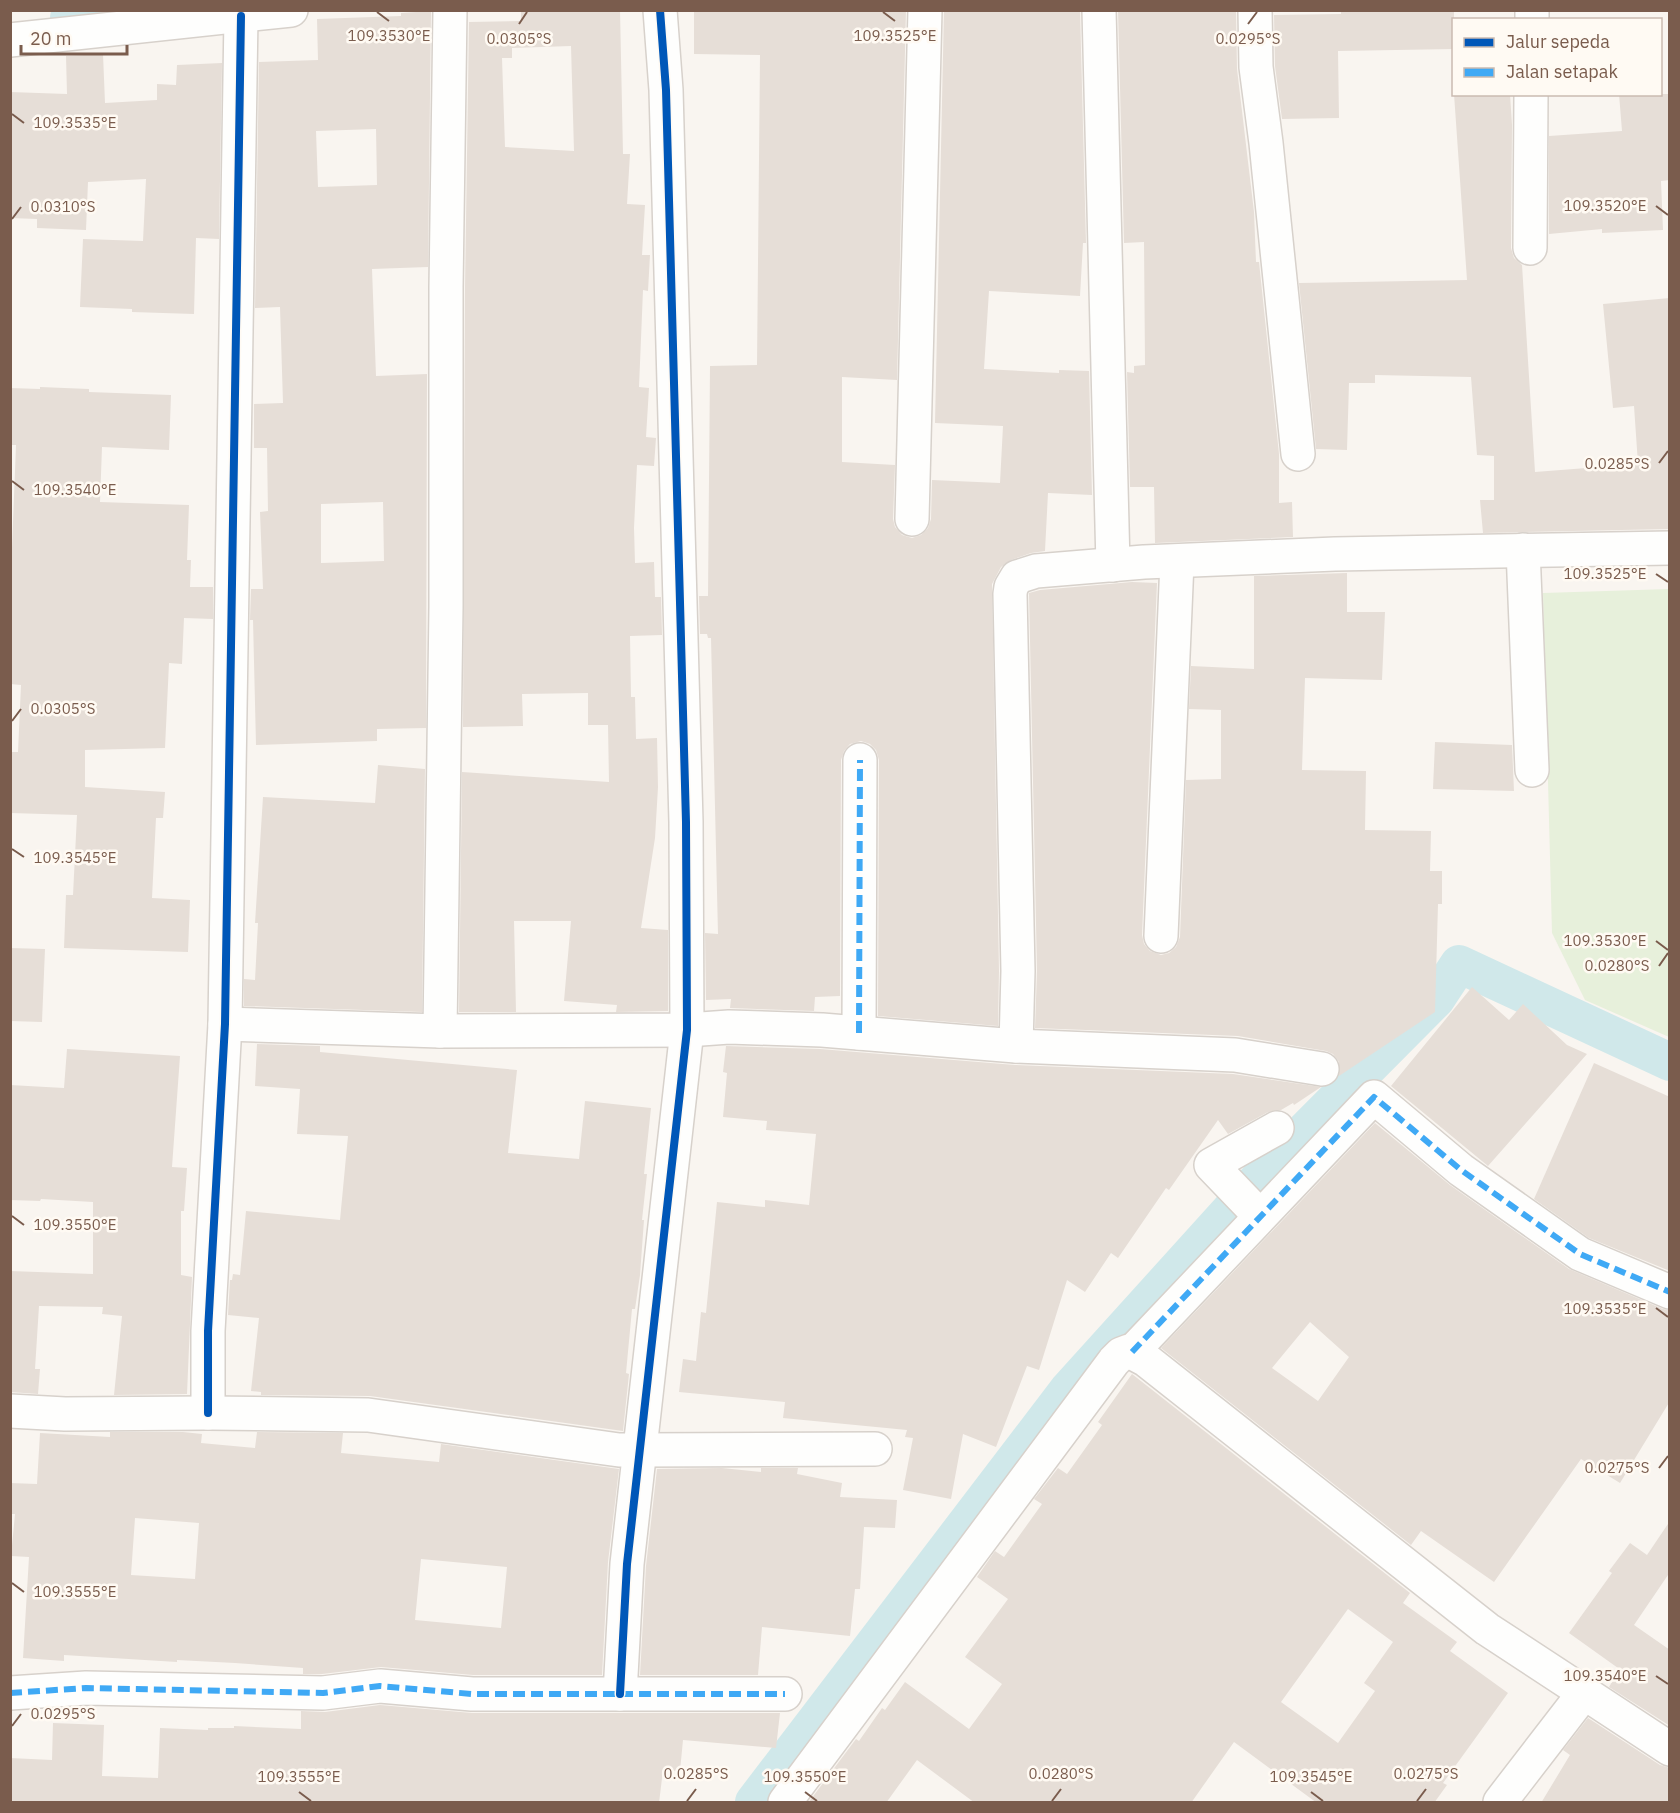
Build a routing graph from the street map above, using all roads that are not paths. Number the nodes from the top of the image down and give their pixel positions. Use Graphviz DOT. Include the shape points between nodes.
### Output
graph roads {
  1 [pos="291,10"];
  2 [pos="450,10"];
  3 [pos="660,10"];
  4 [pos="925,10"];
  5 [pos="1099,10"];
  6 [pos="1255,10"];
  7 [pos="241,16"];
  8 [pos="102,21"];
  9 [pos="10,40"];
  10 [pos="1532,96"];
  11 [pos="1530,248"];
  12 [pos="1298,454"];
  13 [pos="912,519"];
  14 [pos="1670,548"];
  15 [pos="1523,550"];
  16 [pos="1177,562"];
  17 [pos="1113,565"];
  18 [pos="860,760"];
  19 [pos="1532,770"];
  20 [pos="1161,936"];
  21 [pos="225,1024"];
  22 [pos="687,1030"];
  23 [pos="441,1031"];
  24 [pos="859,1033"];
  25 [pos="1016,1046"];
  26 [pos="1322,1069"];
  27 [pos="1277,1128"];
  28 [pos="1260,1216"];
  29 [pos="1670,1292"];
  30 [pos="1132,1352"];
  31 [pos="10,1411"];
  32 [pos="208,1413"];
  33 [pos="875,1449"];
  34 [pos="639,1450"];
  35 [pos="10,1693"];
  36 [pos="1584,1693"];
  37 [pos="620,1694"];
  38 [pos="785,1694"];
  39 [pos="1670,1749"];
  40 [pos="786,1802"];
  41 [pos="1500,1803"];
  1 -- 7 [label="street"];
  2 -- 23 [label="street"];
  3 -- 22 [label="street" via="666,90 681,618"];
  4 -- 13 [label="street"];
  5 -- 17 [label="street"];
  6 -- 12 [label="street" via="1256,67"];
  7 -- 8 [label="street"];
  7 -- 21 [label="street"];
  8 -- 9 [label="street"];
  10 -- 11 [label="street"];
  14 -- 15 [label="street"];
  15 -- 16 [label="street"];
  15 -- 19 [label="street"];
  16 -- 17 [label="street"];
  16 -- 20 [label="street"];
  17 -- 25 [label="street" via="1024,573 1011,587"];
  18 -- 24 [label="street"];
  21 -- 23 [label="street"];
  21 -- 32 [label="street" via="208,1331"];
  22 -- 23 [label="street"];
  22 -- 24 [label="street" via="729,1027"];
  22 -- 34 [label="street"];
  24 -- 25 [label="street"];
  25 -- 26 [label="street" via="1235,1055"];
  27 -- 28 [label="street" via="1211,1165"];
  28 -- 29 [label="street" via="1374,1096 1461,1170 1580,1254"];
  28 -- 30 [label="street"];
  30 -- 36 [label="street" via="1486,1629"];
  30 -- 40 [label="street" via="1125,1352 1114,1361"];
  31 -- 32 [label="street"];
  32 -- 34 [label="street" via="368,1415"];
  33 -- 34 [label="street"];
  34 -- 37 [label="street" via="627,1564"];
  35 -- 37 [label="street" via="86,1688 323,1693 380,1686 472,1694"];
  36 -- 39 [label="street"];
  36 -- 41 [label="street"];
  37 -- 38 [label="street"];
}
